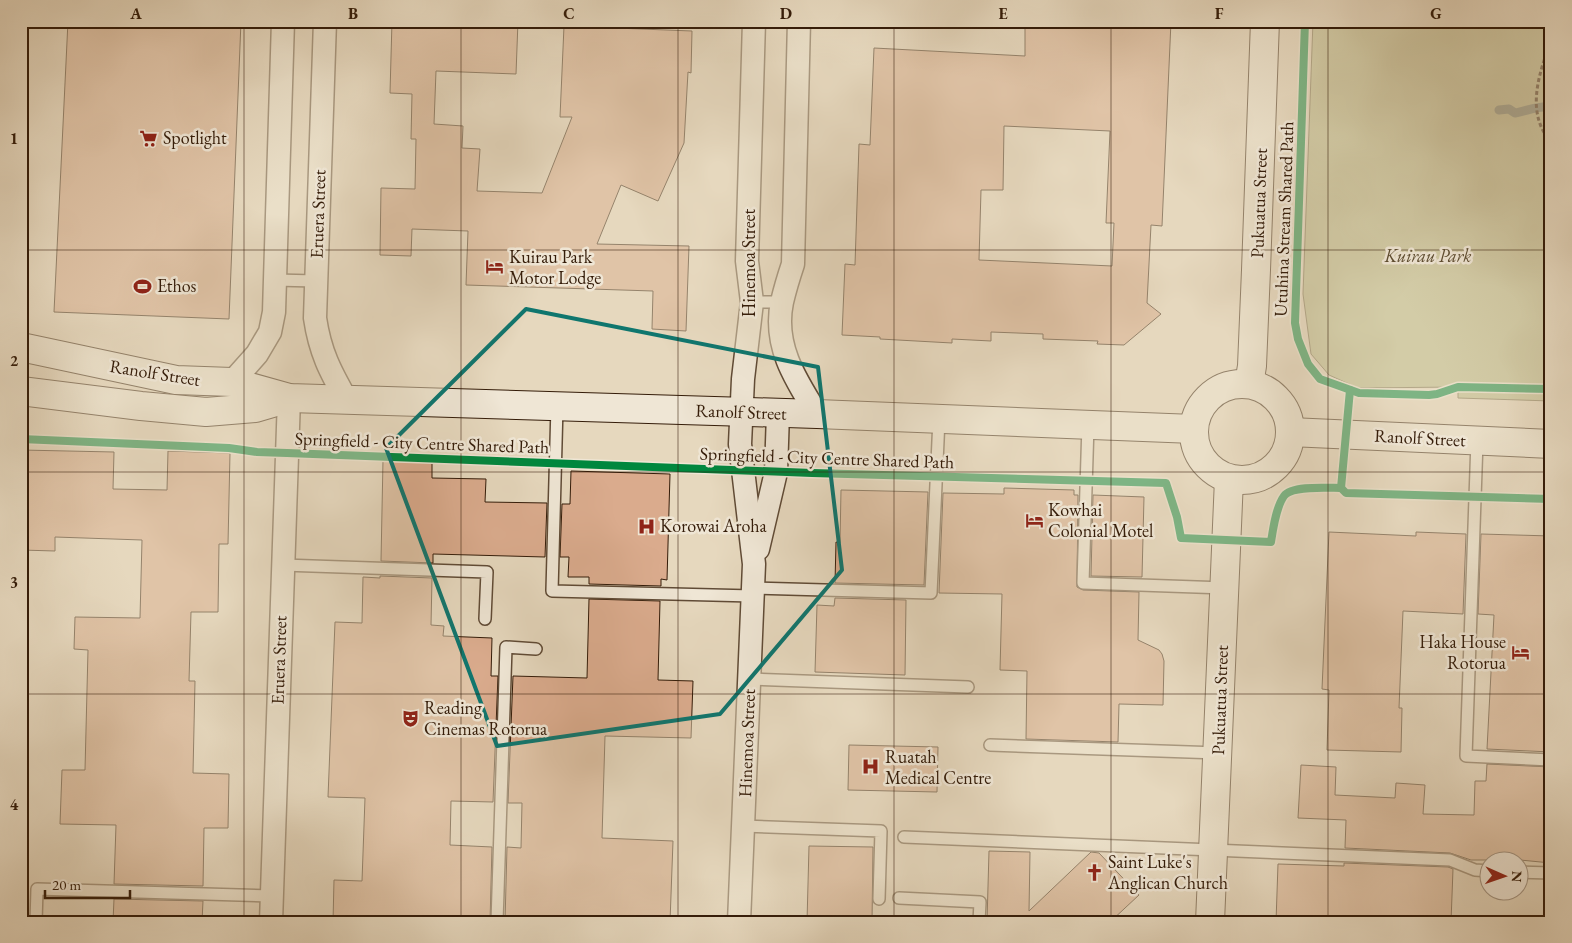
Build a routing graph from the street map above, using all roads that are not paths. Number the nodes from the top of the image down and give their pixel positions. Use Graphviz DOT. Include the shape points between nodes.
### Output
graph roads {
  1 [pos="283,21"];
  2 [pos="325,21"];
  3 [pos="754,21"];
  4 [pos="799,21"];
  5 [pos="1265,21"];
  6 [pos="275,280"];
  7 [pos="316,281"];
  8 [pos="752,302"];
  9 [pos="782,302"];
  10 [pos="21,347"];
  11 [pos="232,382"];
  12 [pos="1249,384"];
  13 [pos="21,391"];
  14 [pos="288,398"];
  15 [pos="347,401"];
  16 [pos="557,406"];
  17 [pos="741,412"];
  18 [pos="778,413"];
  19 [pos="817,414"];
  20 [pos="939,419"];
  21 [pos="1088,425"];
  22 [pos="1194,429"];
  23 [pos="1290,432"];
  24 [pos="1477,441"];
  25 [pos="1551,444"];
  26 [pos="1230,479"];
  27 [pos="754,564"];
  28 [pos="283,565"];
  29 [pos="1225,588"];
  30 [pos="753,592"];
  31 [pos="485,619"];
  32 [pos="536,648"];
  33 [pos="749,679"];
  34 [pos="968,687"];
  35 [pos="990,746"];
  36 [pos="1218,753"];
  37 [pos="1551,760"];
  38 [pos="743,826"];
  39 [pos="904,837"];
  40 [pos="1214,850"];
  41 [pos="1480,870"];
  42 [pos="1530,872"];
  43 [pos="1551,873"];
  44 [pos="272,896"];
  45 [pos="879,898"];
  46 [pos="899,898"];
  47 [pos="36,922"];
  48 [pos="271,922"];
  49 [pos="497,922"];
  50 [pos="739,922"];
  51 [pos="979,922"];
  52 [pos="1210,922"];
  1 -- 6 [label="street"];
  2 -- 7 [label="street, Eruera Street"];
  3 -- 8 [label="street, Hinemoa Street" via="747,261"];
  4 -- 9 [label="street, Hinemoa Street" via="793,264"];
  5 -- 12 [label="main road, Pukuatua Street"];
  6 -- 7 [label="lane"];
  6 -- 11 [label="street" via="270,332 257,354"];
  7 -- 15 [label="street, Eruera Street" via="318,341"];
  8 -- 9 [label="lane"];
  8 -- 17 [label="street, Hinemoa Street"];
  9 -- 19 [label="street, Hinemoa Street" via="781,336 787,362"];
  10 -- 11 [label="main road, Ranolf Street" via="176,380"];
  11 -- 14 [label="main road, Ranolf Street"];
  12 -- 22 [label="main road" via="1235,384 1210,395 1201,406"];
  12 -- 23 [label="main road" via="1278,400 1285,409"];
  13 -- 14 [label="main road, Ranolf Street" via="206,412 255,408"];
  14 -- 15 [label="main road, Ranolf Street"];
  14 -- 28 [label="street, Eruera Street"];
  15 -- 16 [label="main road, Ranolf Street"];
  16 -- 17 [label="main road, Ranolf Street"];
  16 -- 30 [label="lane" via="552,591"];
  17 -- 18 [label="main road, Ranolf Street"];
  17 -- 27 [label="street, Hinemoa Street" via="740,444"];
  18 -- 19 [label="main road, Ranolf Street"];
  18 -- 27 [label="street, Hinemoa Street" via="776,472"];
  19 -- 20 [label="main road, Ranolf Street"];
  20 -- 21 [label="main road, Ranolf Street"];
  20 -- 30 [label="lane" via="931,593"];
  21 -- 22 [label="main road, Ranolf Street"];
  21 -- 29 [label="lane" via="1083,583"];
  22 -- 26 [label="main road" via="1196,447 1202,459 1211,469"];
  23 -- 24 [label="main road, Ranolf Street"];
  23 -- 26 [label="main road" via="1283,458 1274,468 1250,480"];
  24 -- 25 [label="main road, Ranolf Street"];
  24 -- 37 [label="lane" via="1466,756"];
  26 -- 29 [label="main road, Pukuatua Street"];
  27 -- 30 [label="street, Hinemoa Street"];
  28 -- 31 [label="lane" via="487,572"];
  28 -- 44 [label="street, Eruera Street"];
  29 -- 36 [label="main road, Pukuatua Street"];
  30 -- 33 [label="street, Hinemoa Street"];
  32 -- 49 [label="lane" via="506,648"];
  33 -- 34 [label="lane"];
  33 -- 38 [label="street, Hinemoa Street"];
  35 -- 36 [label="lane"];
  36 -- 40 [label="main road, Pukuatua Street"];
  38 -- 45 [label="lane" via="881,831"];
  38 -- 50 [label="street, Hinemoa Street"];
  39 -- 40 [label="lane"];
  40 -- 41 [label="lane" via="1450,860"];
  40 -- 52 [label="main road, Pukuatua Street"];
  42 -- 43 [label="lane"];
  44 -- 47 [label="lane" via="37,889"];
  44 -- 48 [label="street, Eruera Street"];
  46 -- 51 [label="lane" via="980,902"];
}
